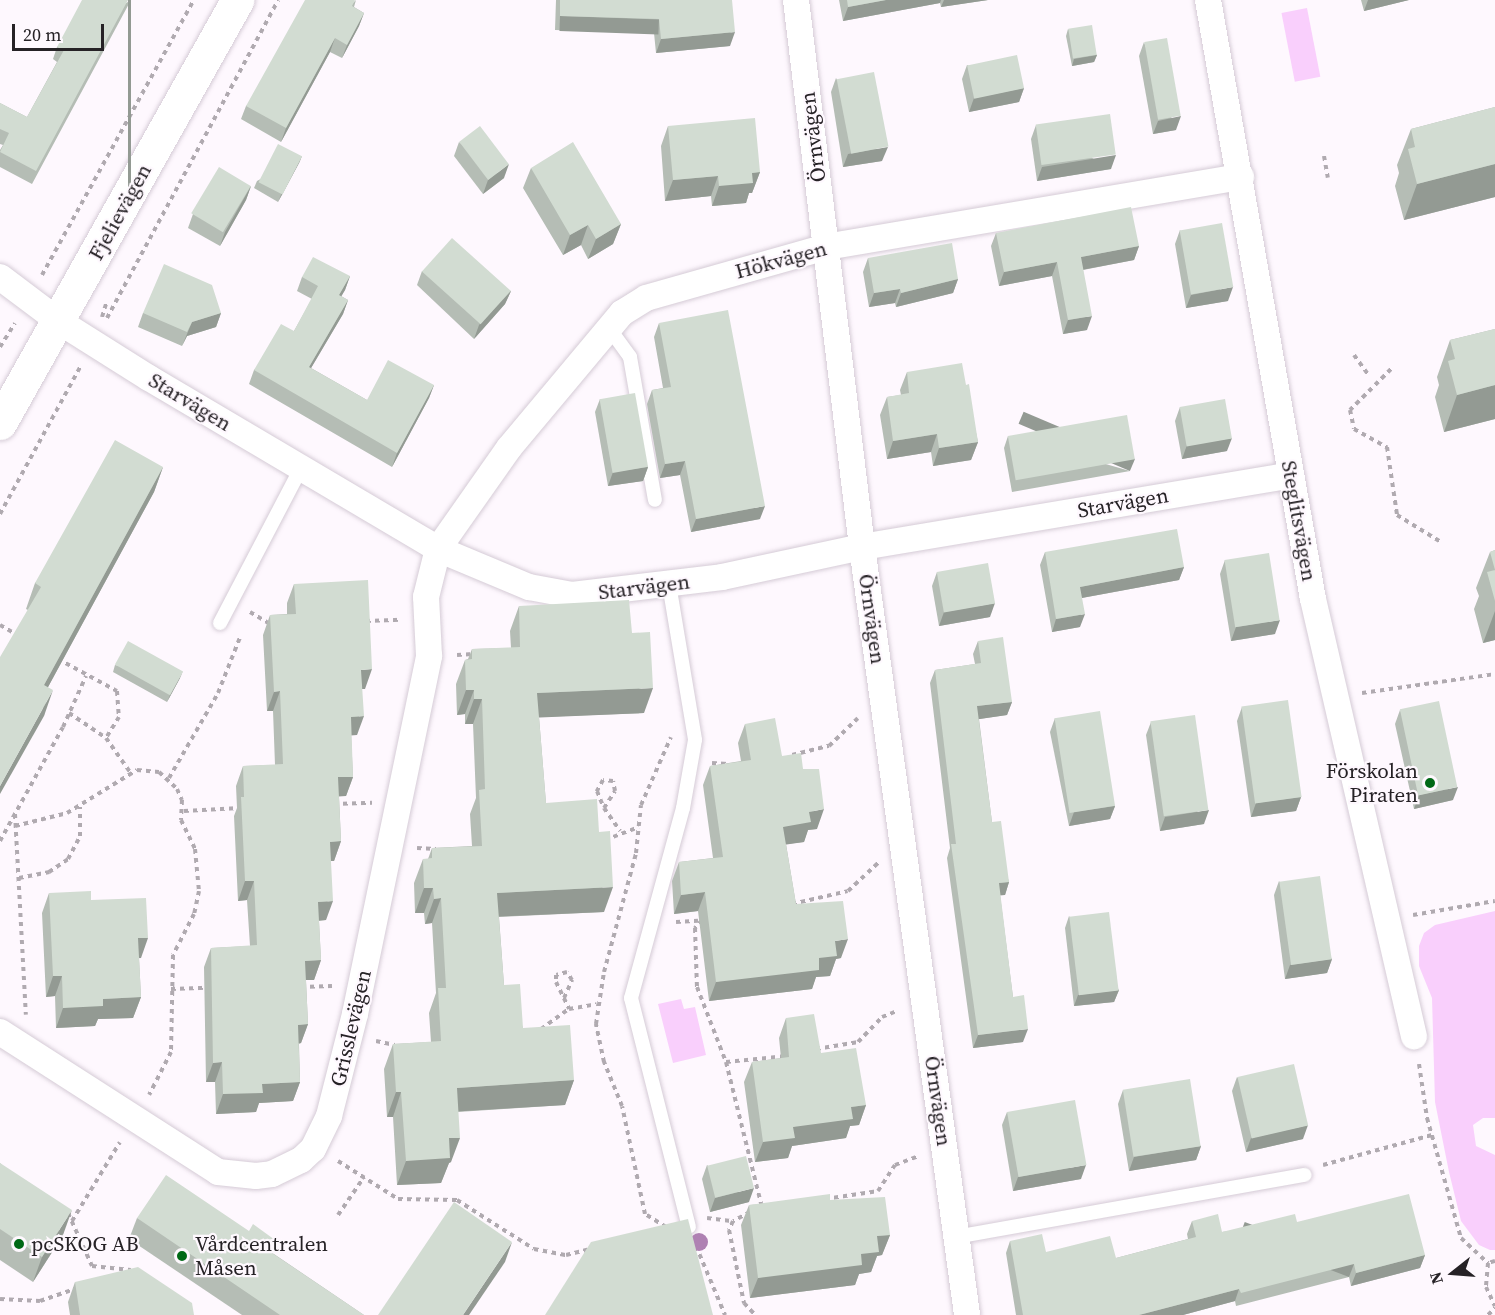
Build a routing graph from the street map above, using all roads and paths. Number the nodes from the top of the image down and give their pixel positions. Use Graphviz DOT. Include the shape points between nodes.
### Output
graph roads {
  1 [pos="194,0"];
  2 [pos="237,0"];
  3 [pos="278,0"];
  4 [pos="796,0"];
  5 [pos="1208,0"];
  6 [pos="1324,156"];
  7 [pos="1241,177"];
  8 [pos="1328,178"];
  9 [pos="826,247"];
  10 [pos="0,277"];
  11 [pos="28,300"];
  12 [pos="60,322"];
  13 [pos="609,328"];
  14 [pos="93,343"];
  15 [pos="0,347"];
  16 [pos="1354,355"];
  17 [pos="1391,369"];
  18 [pos="1368,374"];
  19 [pos="0,423"];
  20 [pos="301,468"];
  21 [pos="1291,475"];
  22 [pos="655,500"];
  23 [pos="0,514"];
  24 [pos="1441,542"];
  25 [pos="862,548"];
  26 [pos="438,549"];
  27 [pos="669,584"];
  28 [pos="250,612"];
  29 [pos="411,619"];
  30 [pos="246,622"];
  31 [pos="356,622"];
  32 [pos="220,623"];
  33 [pos="0,625"];
  34 [pos="272,625"];
  35 [pos="282,625"];
  36 [pos="242,633"];
  37 [pos="19,636"];
  38 [pos="48,653"];
  39 [pos="480,653"];
  40 [pos="429,656"];
  41 [pos="1495,674"];
  42 [pos="86,675"];
  43 [pos="1334,697"];
  44 [pos="884,708"];
  45 [pos="69,712"];
  46 [pos="106,738"];
  47 [pos="785,756"];
  48 [pos="691,761"];
  49 [pos="736,764"];
  50 [pos="130,772"];
  51 [pos="169,778"];
  52 [pos="384,802"];
  53 [pos="327,804"];
  54 [pos="80,807"];
  55 [pos="250,807"];
  56 [pos="604,808"];
  57 [pos="184,811"];
  58 [pos="15,814"];
  59 [pos="15,826"];
  60 [pos="639,827"];
  61 [pos="620,831"];
  62 [pos="0,841"];
  63 [pos="593,843"];
  64 [pos="413,848"];
  65 [pos="442,849"];
  66 [pos="904,852"];
  67 [pos="18,878"];
  68 [pos="1495,901"];
  69 [pos="788,906"];
  70 [pos="710,916"];
  71 [pos="1386,921"];
  72 [pos="336,986"];
  73 [pos="296,987"];
  74 [pos="218,988"];
  75 [pos="171,989"];
  76 [pos="564,998"];
  77 [pos="597,1004"];
  78 [pos="925,1006"];
  79 [pos="569,1009"];
  80 [pos="26,1028"];
  81 [pos="0,1032"];
  82 [pos="537,1032"];
  83 [pos="1414,1037"];
  84 [pos="372,1039"];
  85 [pos="403,1046"];
  86 [pos="808,1052"];
  87 [pos="791,1056"];
  88 [pos="726,1062"];
  89 [pos="134,1119"];
  90 [pos="1432,1135"];
  91 [pos="313,1149"];
  92 [pos="945,1151"];
  93 [pos="1305,1175"];
  94 [pos="364,1177"];
  95 [pos="819,1200"];
  96 [pos="60,1204"];
  97 [pos="773,1207"];
  98 [pos="762,1208"];
  99 [pos="338,1215"];
  100 [pos="72,1221"];
  101 [pos="657,1231"];
  102 [pos="686,1233"];
  103 [pos="956,1237"];
  104 [pos="601,1246"];
  105 [pos="1495,1262"];
  106 [pos="1488,1263"];
  107 [pos="109,1277"];
  108 [pos="86,1285"];
  109 [pos="0,1299"];
  110 [pos="1495,1307"];
  111 [pos="724,1315"];
  112 [pos="756,1315"];
  113 [pos="967,1315"];
  114 [pos="1488,1315"];
  1 -- 11 [label="path"];
  2 -- 12 [label="main road, Fjelievägen"];
  3 -- 14 [label="path"];
  4 -- 9 [label="street, Örnvägen"];
  5 -- 7 [label="street, Steglitsvägen"];
  6 -- 8 [label="path"];
  7 -- 9 [label="street, Hökvägen"];
  7 -- 21 [label="street, Steglitsvägen"];
  9 -- 13 [label="street, Hökvägen" via="646,298 622,313"];
  9 -- 25 [label="street, Örnvägen"];
  10 -- 11 [label="street, Starvägen"];
  11 -- 12 [label="street, Starvägen"];
  11 -- 15 [label="path"];
  12 -- 14 [label="street, Starvägen"];
  12 -- 19 [label="main road, Fjelievägen"];
  13 -- 22 [label="lane" via="630,357"];
  13 -- 26 [label="street, Hökvägen" via="509,448"];
  14 -- 20 [label="street, Starvägen"];
  14 -- 23 [label="path"];
  16 -- 18 [label="path"];
  17 -- 24 [label="path" via="1350,410 1354,429 1387,447 1397,515"];
  20 -- 26 [label="street, Starvägen"];
  20 -- 32 [label="lane"];
  21 -- 25 [label="street, Starvägen"];
  21 -- 43 [label="street, Steglitsvägen"];
  25 -- 27 [label="street, Starvägen"];
  25 -- 44 [label="street, Örnvägen"];
  26 -- 27 [label="street, Starvägen" via="529,587 572,595"];
  26 -- 40 [label="street, Grisslevägen" via="426,597"];
  27 -- 48 [label="lane" via="690,697 695,740"];
  28 -- 30 [label="path"];
  29 -- 31 [label="path"];
  33 -- 37 [label="path"];
  34 -- 35 [label="path"];
  36 -- 51 [label="path" via="218,693"];
  38 -- 42 [label="path"];
  39 -- 40 [label="path"];
  40 -- 91 [label="street, Grisslevägen" via="337,1091"];
  41 -- 43 [label="path"];
  42 -- 45 [label="path"];
  42 -- 46 [label="path" via="117,691 120,699 116,726"];
  43 -- 71 [label="street, Steglitsvägen"];
  44 -- 47 [label="path" via="851,720 830,746"];
  44 -- 66 [label="street, Örnvägen"];
  45 -- 46 [label="path"];
  45 -- 58 [label="path"];
  46 -- 50 [label="path"];
  48 -- 49 [label="path"];
  48 -- 102 [label="lane" via="683,808 631,999"];
  50 -- 51 [label="path" via="149,769"];
  50 -- 54 [label="path"];
  51 -- 57 [label="path"];
  52 -- 53 [label="path"];
  54 -- 59 [label="path" via="48,820"];
  54 -- 67 [label="path" via="80,836 68,860 49,872"];
  55 -- 57 [label="path"];
  56 -- 56 [label="path" via="597,791 603,780 612,781 615,791"];
  56 -- 61 [label="path"];
  57 -- 75 [label="path" via="181,820 195,849 198,891 194,914 173,955"];
  58 -- 59 [label="path"];
  58 -- 62 [label="path"];
  59 -- 67 [label="path"];
  60 -- 61 [label="path"];
  61 -- 63 [label="path"];
  64 -- 65 [label="path"];
  66 -- 69 [label="path" via="868,868 848,891"];
  66 -- 78 [label="street, Örnvägen"];
  67 -- 80 [label="path"];
  68 -- 71 [label="path"];
  70 -- 88 [label="path" via="695,928 697,987"];
  71 -- 83 [label="street, Steglitsvägen"];
  72 -- 73 [label="path"];
  74 -- 75 [label="path"];
  75 -- 89 [label="path" via="171,1052 159,1080"];
  76 -- 76 [label="path" via="556,975 567,972 572,980"];
  76 -- 79 [label="path"];
  77 -- 79 [label="path"];
  78 -- 86 [label="path" via="889,1013 858,1042"];
  78 -- 92 [label="street, Örnvägen"];
  79 -- 82 [label="path"];
  81 -- 89 [label="street"];
  83 -- 90 [label="path"];
  84 -- 85 [label="path"];
  87 -- 88 [label="path"];
  88 -- 98 [label="path"];
  89 -- 91 [label="street" via="197,1161 235,1176 272,1174 301,1160"];
  89 -- 100 [label="path"];
  90 -- 93 [label="path" via="1328,1162"];
  90 -- 106 [label="path" via="1461,1238"];
  91 -- 94 [label="path" via="330,1160 342,1161"];
  92 -- 95 [label="path" via="904,1159 894,1165 878,1191"];
  92 -- 103 [label="street, Örnvägen"];
  93 -- 103 [label="lane"];
  94 -- 99 [label="path"];
  94 -- 104 [label="path" via="398,1199 457,1200 534,1249 566,1255"];
  96 -- 100 [label="path"];
  97 -- 98 [label="path"];
  98 -- 112 [label="path" via="733,1221 729,1230 744,1303"];
  100 -- 107 [label="path" via="92,1266 132,1270"];
  101 -- 102 [label="path" via="668,1228"];
  102 -- 111 [label="path"];
  103 -- 113 [label="street, Örnvägen"];
  105 -- 106 [label="path"];
  106 -- 110 [label="path" via="1486,1287"];
  108 -- 109 [label="path" via="40,1301"];
  110 -- 114 [label="path"];
}
